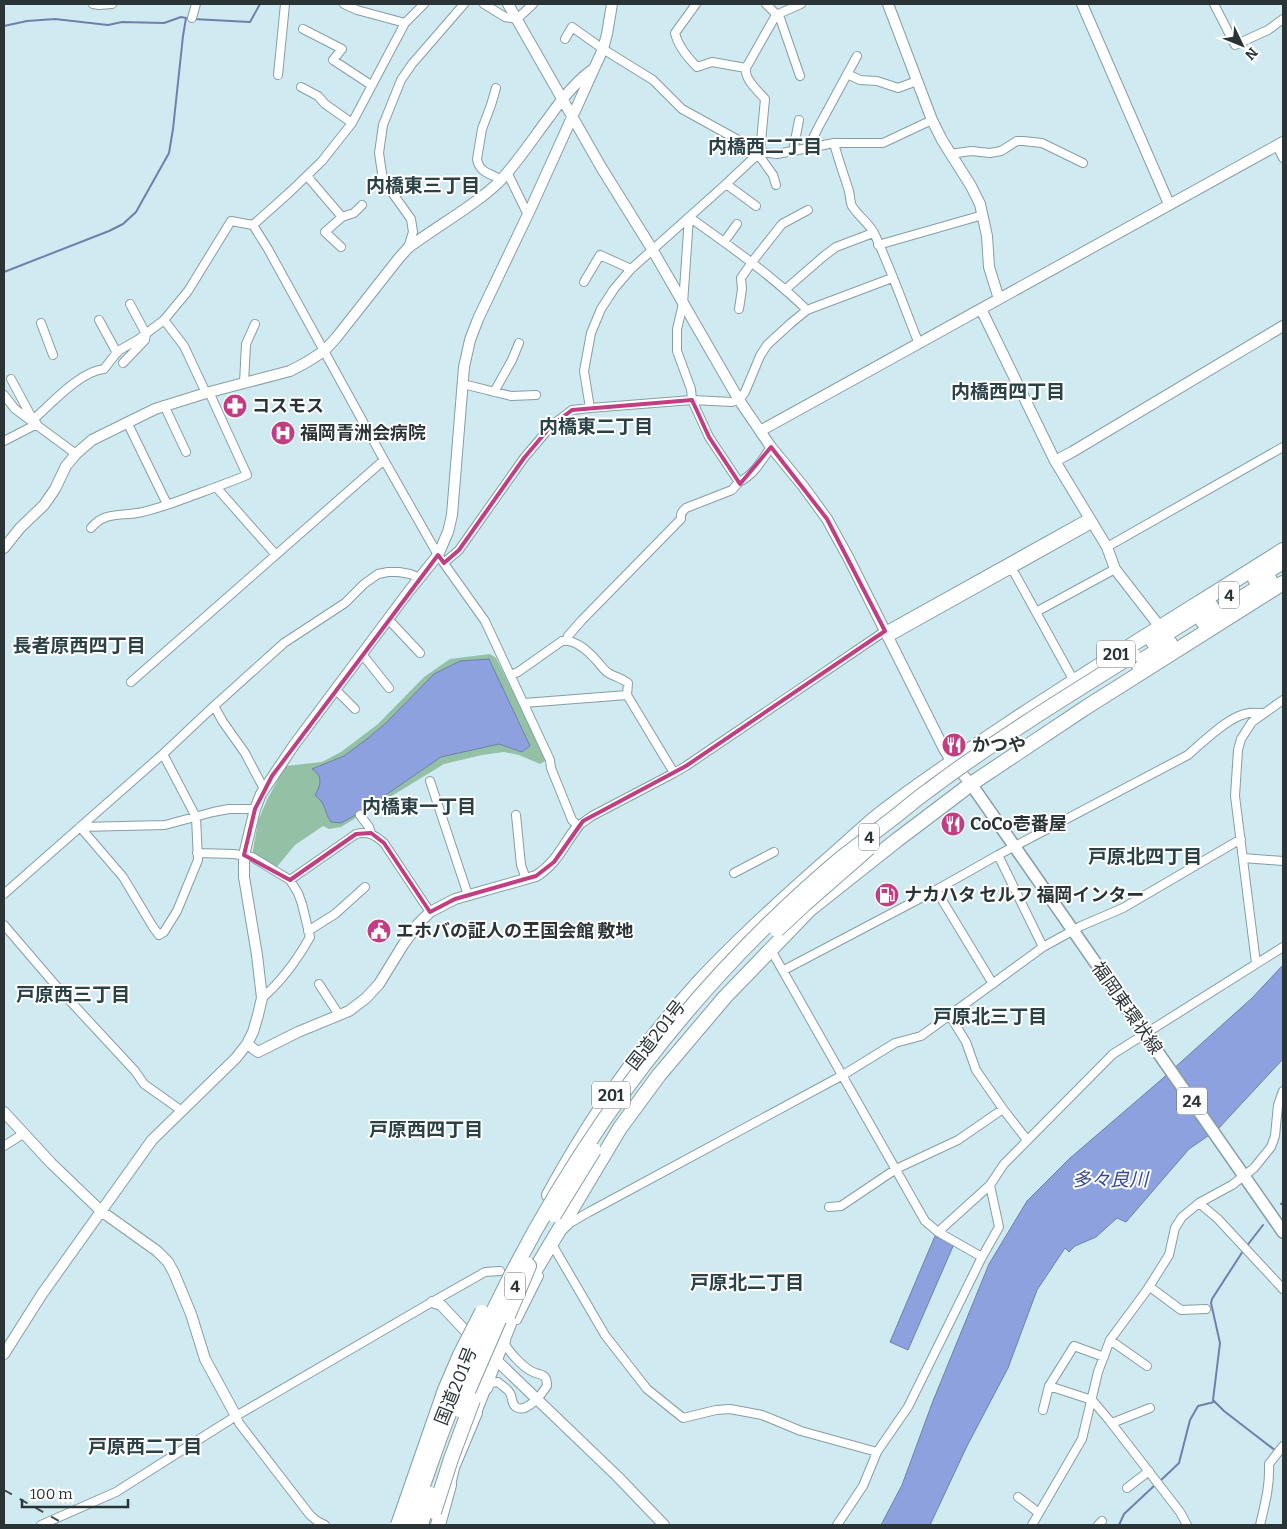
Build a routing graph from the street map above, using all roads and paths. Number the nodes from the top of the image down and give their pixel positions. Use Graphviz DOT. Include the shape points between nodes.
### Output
graph roads {
  1 [pos="93,4"];
  2 [pos="112,4"];
  3 [pos="196,4"];
  4 [pos="285,4"];
  5 [pos="344,4"];
  6 [pos="424,4"];
  7 [pos="464,4"];
  8 [pos="484,4"];
  9 [pos="508,4"];
  10 [pos="533,4"];
  11 [pos="612,4"];
  12 [pos="696,4"];
  13 [pos="766,4"];
  14 [pos="801,4"];
  15 [pos="888,4"];
  16 [pos="1082,4"];
  17 [pos="1214,4"];
  18 [pos="776,15"];
  19 [pos="192,18"];
  20 [pos="517,19"];
  21 [pos="1283,19"];
  22 [pos="405,23"];
  23 [pos="303,29"];
  24 [pos="565,39"];
  25 [pos="603,49"];
  26 [pos="857,56"];
  27 [pos="746,68"];
  28 [pos="593,69"];
  29 [pos="847,74"];
  30 [pos="278,75"];
  31 [pos="800,76"];
  32 [pos="917,81"];
  33 [pos="371,85"];
  34 [pos="301,88"];
  35 [pos="496,88"];
  36 [pos="562,100"];
  37 [pos="571,117"];
  38 [pos="799,120"];
  39 [pos="932,120"];
  40 [pos="352,123"];
  41 [pos="834,143"];
  42 [pos="1280,144"];
  43 [pos="811,148"];
  44 [pos="796,151"];
  45 [pos="759,153"];
  46 [pos="950,154"];
  47 [pos="1283,158"];
  48 [pos="1083,163"];
  49 [pos="307,176"];
  50 [pos="504,176"];
  51 [pos="726,184"];
  52 [pos="776,185"];
  53 [pos="1169,204"];
  54 [pos="362,205"];
  55 [pos="756,206"];
  56 [pos="808,210"];
  57 [pos="528,215"];
  58 [pos="983,215"];
  59 [pos="342,217"];
  60 [pos="689,217"];
  61 [pos="737,224"];
  62 [pos="253,225"];
  63 [pos="873,233"];
  64 [pos="724,242"];
  65 [pos="878,245"];
  66 [pos="341,247"];
  67 [pos="408,248"];
  68 [pos="652,249"];
  69 [pos="752,262"];
  70 [pos="631,268"];
  71 [pos="892,278"];
  72 [pos="584,282"];
  73 [pos="786,289"];
  74 [pos="999,299"];
  75 [pos="130,304"];
  76 [pos="683,304"];
  77 [pos="739,309"];
  78 [pos="981,309"];
  79 [pos="808,310"];
  80 [pos="99,320"];
  81 [pos="164,320"];
  82 [pos="41,323"];
  83 [pos="255,324"];
  84 [pos="1283,326"];
  85 [pos="146,334"];
  86 [pos="519,343"];
  87 [pos="919,344"];
  88 [pos="324,351"];
  89 [pos="117,353"];
  90 [pos="53,354"];
  91 [pos="123,364"];
  92 [pos="11,378"];
  93 [pos="244,383"];
  94 [pos="463,384"];
  95 [pos="207,392"];
  96 [pos="494,392"];
  97 [pos="4,395"];
  98 [pos="536,395"];
  99 [pos="692,400"];
  100 [pos="739,400"];
  101 [pos="164,405"];
  102 [pos="590,408"];
  103 [pos="35,422"];
  104 [pos="127,422"];
  105 [pos="760,431"];
  106 [pos="4,441"];
  107 [pos="771,447"];
  108 [pos="1283,447"];
  109 [pos="186,452"];
  110 [pos="76,454"];
  111 [pos="384,460"];
  112 [pos="1055,461"];
  113 [pos="739,482"];
  114 [pos="216,487"];
  115 [pos="167,504"];
  116 [pos="1090,521"];
  117 [pos="92,528"];
  118 [pos="1107,547"];
  119 [pos="4,548"];
  120 [pos="1283,550"];
  121 [pos="276,555"];
  122 [pos="441,559"];
  123 [pos="1283,562"];
  124 [pos="1010,565"];
  125 [pos="1115,569"];
  126 [pos="1283,572"];
  127 [pos="420,578"];
  128 [pos="1283,583"];
  129 [pos="1036,612"];
  130 [pos="388,619"];
  131 [pos="1160,627"];
  132 [pos="887,634"];
  133 [pos="566,641"];
  134 [pos="362,654"];
  135 [pos="420,654"];
  136 [pos="1135,659"];
  137 [pos="510,675"];
  138 [pos="1074,681"];
  139 [pos="131,682"];
  140 [pos="389,688"];
  141 [pos="335,689"];
  142 [pos="627,695"];
  143 [pos="1283,700"];
  144 [pos="524,703"];
  145 [pos="214,706"];
  146 [pos="355,709"];
  147 [pos="1264,713"];
  148 [pos="163,754"];
  149 [pos="952,762"];
  150 [pos="674,774"];
  151 [pos="430,780"];
  152 [pos="971,784"];
  153 [pos="264,789"];
  154 [pos="255,809"];
  155 [pos="360,815"];
  156 [pos="516,815"];
  157 [pos="196,817"];
  158 [pos="578,826"];
  159 [pos="80,827"];
  160 [pos="371,833"];
  161 [pos="1240,839"];
  162 [pos="1016,846"];
  163 [pos="774,852"];
  164 [pos="197,853"];
  165 [pos="244,855"];
  166 [pos="998,855"];
  167 [pos="1243,858"];
  168 [pos="1283,861"];
  169 [pos="734,873"];
  170 [pos="526,879"];
  171 [pos="290,880"];
  172 [pos="365,887"];
  173 [pos="936,890"];
  174 [pos="4,894"];
  175 [pos="468,895"];
  176 [pos="430,912"];
  177 [pos="4,925"];
  178 [pos="308,931"];
  179 [pos="1073,931"];
  180 [pos="1283,947"];
  181 [pos="1043,948"];
  182 [pos="771,950"];
  183 [pos="1256,963"];
  184 [pos="784,970"];
  185 [pos="319,984"];
  186 [pos="993,984"];
  187 [pos="262,998"];
  188 [pos="339,1015"];
  189 [pos="950,1016"];
  190 [pos="1146,1034"];
  191 [pos="247,1044"];
  192 [pos="843,1075"];
  193 [pos="1283,1091"];
  194 [pos="1003,1109"];
  195 [pos="182,1111"];
  196 [pos="4,1112"];
  197 [pos="23,1134"];
  198 [pos="1027,1140"];
  199 [pos="4,1146"];
  200 [pos="896,1169"];
  201 [pos="1244,1176"];
  202 [pos="990,1185"];
  203 [pos="1199,1203"];
  204 [pos="829,1207"];
  205 [pos="101,1212"];
  206 [pos="536,1227"];
  207 [pos="938,1232"];
  208 [pos="1283,1232"];
  209 [pos="553,1246"];
  210 [pos="982,1257"];
  211 [pos="527,1264"];
  212 [pos="500,1271"];
  213 [pos="1150,1287"];
  214 [pos="1283,1289"];
  215 [pos="432,1302"];
  216 [pos="1206,1309"];
  217 [pos="475,1340"];
  218 [pos="1110,1340"];
  219 [pos="4,1354"];
  220 [pos="1104,1357"];
  221 [pos="495,1359"];
  222 [pos="1147,1366"];
  223 [pos="1049,1386"];
  224 [pos="536,1399"];
  225 [pos="1092,1400"];
  226 [pos="1150,1408"];
  227 [pos="1043,1410"];
  228 [pos="236,1416"];
  229 [pos="1112,1423"];
  230 [pos="1283,1446"];
  231 [pos="877,1452"];
  232 [pos="1149,1471"];
  233 [pos="1126,1488"];
  234 [pos="1018,1497"];
  235 [pos="1039,1513"];
  236 [pos="41,1525"];
  237 [pos="324,1525"];
  238 [pos="398,1525"];
  239 [pos="405,1525"];
  240 [pos="410,1525"];
  241 [pos="421,1525"];
  242 [pos="430,1525"];
  243 [pos="440,1525"];
  244 [pos="664,1525"];
  245 [pos="837,1525"];
  246 [pos="1032,1525"];
  247 [pos="1188,1525"];
  248 [pos="1260,1525"];
  1 -- 2 [label="street"];
  3 -- 19 [label="street"];
  4 -- 30 [label="street"];
  5 -- 22 [label="street"];
  6 -- 22 [label="street"];
  7 -- 67 [label="street" via="401,80 383,125 379,153 383,180 412,219 413,232"];
  8 -- 20 [label="street" via="505,17"];
  9 -- 20 [label="street"];
  10 -- 20 [label="street"];
  11 -- 25 [label="street"];
  12 -- 27 [label="street" via="675,33 684,51 698,67 712,62"];
  13 -- 18 [label="street"];
  14 -- 18 [label="street"];
  15 -- 32 [label="street"];
  16 -- 53 [label="street"];
  17 -- 21 [label="street" via="1235,45 1268,30"];
  18 -- 27 [label="street"];
  18 -- 31 [label="street" via="780,18"];
  20 -- 36 [label="street"];
  22 -- 33 [label="street"];
  23 -- 33 [label="street" via="342,48 333,60"];
  24 -- 25 [label="street" via="572,27"];
  25 -- 28 [label="street"];
  25 -- 45 [label="street" via="652,80 682,108"];
  26 -- 29 [label="street"];
  27 -- 45 [label="street" via="748,79 765,99"];
  28 -- 36 [label="street"];
  28 -- 37 [label="street"];
  29 -- 32 [label="street" via="898,88"];
  29 -- 43 [label="street" via="810,144"];
  32 -- 39 [label="street"];
  33 -- 40 [label="street"];
  34 -- 40 [label="street" via="318,96"];
  35 -- 50 [label="street" via="482,129 477,159 483,170"];
  36 -- 37 [label="street"];
  36 -- 50 [label="street"];
  37 -- 57 [label="street"];
  37 -- 68 [label="street"];
  38 -- 44 [label="street"];
  39 -- 41 [label="street" via="883,143"];
  39 -- 46 [label="street"];
  40 -- 49 [label="street"];
  41 -- 43 [label="street"];
  41 -- 63 [label="street" via="852,205"];
  42 -- 47 [label="street"];
  42 -- 53 [label="street"];
  43 -- 44 [label="street"];
  44 -- 45 [label="street"];
  45 -- 51 [label="street"];
  45 -- 52 [label="street"];
  46 -- 48 [label="street" via="1002,151 1017,141 1023,141 1042,143"];
  46 -- 58 [label="street" via="971,186"];
  49 -- 59 [label="street"];
  49 -- 62 [label="street"];
  50 -- 57 [label="street"];
  50 -- 67 [label="street"];
  51 -- 55 [label="street"];
  51 -- 60 [label="street"];
  53 -- 74 [label="street"];
  54 -- 59 [label="street" via="354,213"];
  56 -- 69 [label="street" via="782,224"];
  57 -- 94 [label="street" via="478,319 470,340"];
  58 -- 65 [label="street"];
  58 -- 74 [label="street" via="989,267"];
  59 -- 66 [label="street" via="325,232"];
  60 -- 64 [label="street"];
  60 -- 68 [label="street"];
  60 -- 76 [label="street"];
  61 -- 64 [label="street"];
  62 -- 81 [label="street" via="231,221 188,291"];
  62 -- 88 [label="street"];
  63 -- 65 [label="street"];
  63 -- 73 [label="street" via="836,247"];
  64 -- 69 [label="street"];
  65 -- 71 [label="street"];
  67 -- 88 [label="street"];
  68 -- 70 [label="street"];
  68 -- 76 [label="street"];
  69 -- 73 [label="street"];
  69 -- 77 [label="street" via="742,278"];
  70 -- 72 [label="street" via="600,255"];
  70 -- 102 [label="street" via="610,296 591,333 584,371"];
  71 -- 79 [label="street"];
  71 -- 87 [label="street"];
  73 -- 79 [label="street"];
  74 -- 78 [label="street"];
  75 -- 85 [label="street"];
  76 -- 99 [label="street" via="677,329 677,351"];
  76 -- 100 [label="street"];
  78 -- 87 [label="street"];
  78 -- 112 [label="street"];
  79 -- 100 [label="street" via="767,345"];
  80 -- 89 [label="street"];
  81 -- 85 [label="street"];
  81 -- 95 [label="street" via="184,346"];
  82 -- 90 [label="street"];
  83 -- 93 [label="street" via="246,344"];
  84 -- 112 [label="street"];
  85 -- 89 [label="street"];
  85 -- 91 [label="street"];
  86 -- 96 [label="street"];
  87 -- 105 [label="street"];
  88 -- 93 [label="street" via="290,371"];
  88 -- 111 [label="street"];
  89 -- 103 [label="street" via="104,370 81,377"];
  92 -- 103 [label="street"];
  93 -- 95 [label="street"];
  94 -- 96 [label="street"];
  94 -- 122 [label="street" via="452,515"];
  95 -- 101 [label="street"];
  95 -- 114 [label="street" via="247,475"];
  96 -- 98 [label="street" via="511,396"];
  97 -- 103 [label="street" via="15,409"];
  99 -- 100 [label="street"];
  99 -- 102 [label="street"];
  99 -- 113 [label="street" via="709,437"];
  100 -- 105 [label="street"];
  101 -- 104 [label="street"];
  101 -- 109 [label="street"];
  102 -- 122 [label="street" via="572,410 551,426 458,550"];
  103 -- 106 [label="street"];
  103 -- 110 [label="street"];
  104 -- 110 [label="street" via="92,440"];
  104 -- 115 [label="street"];
  105 -- 107 [label="street"];
  107 -- 113 [label="street" via="758,466"];
  107 -- 132 [label="street" via="827,519"];
  108 -- 118 [label="street"];
  110 -- 119 [label="street" via="44,506"];
  111 -- 121 [label="street"];
  111 -- 122 [label="street"];
  112 -- 116 [label="street"];
  113 -- 133 [label="street" via="732,490 686,508 680,515 681,519 582,620"];
  114 -- 115 [label="street"];
  114 -- 121 [label="street"];
  115 -- 117 [label="street" via="139,513 111,515 96,522"];
  116 -- 118 [label="street"];
  116 -- 124 [label="street"];
  118 -- 125 [label="street"];
  120 -- 131 [label="highway, 201"];
  121 -- 139 [label="street"];
  122 -- 127 [label="street"];
  122 -- 137 [label="street" via="485,622"];
  123 -- 136 [label="highway, 4"];
  124 -- 129 [label="street"];
  124 -- 132 [label="street"];
  125 -- 129 [label="street"];
  125 -- 131 [label="street"];
  126 -- 136 [label="highway, 4"];
  127 -- 130 [label="street"];
  127 -- 145 [label="street" via="399,572 378,574 345,603 284,643"];
  128 -- 152 [label="highway, 201"];
  129 -- 138 [label="street"];
  130 -- 134 [label="street"];
  130 -- 135 [label="street"];
  131 -- 138 [label="highway, 201"];
  132 -- 149 [label="street"];
  132 -- 150 [label="street"];
  133 -- 137 [label="street"];
  133 -- 142 [label="street" via="575,642 606,671 622,678 628,684"];
  134 -- 140 [label="street"];
  134 -- 141 [label="street"];
  136 -- 206 [label="highway, 4, bridge" via="1026,724 937,784 800,894 710,986 644,1064 576,1160"];
  136 -- 211 [label="highway, 4, bridge" via="934,798 846,867 765,942 651,1069 612,1122"];
  137 -- 144 [label="street"];
  138 -- 149 [label="highway, 201"];
  141 -- 146 [label="street"];
  141 -- 153 [label="street"];
  142 -- 144 [label="street"];
  142 -- 150 [label="street"];
  143 -- 147 [label="street"];
  144 -- 158 [label="street" via="572,820"];
  145 -- 148 [label="street"];
  145 -- 153 [label="street"];
  147 -- 161 [label="street" via="1252,722 1240,739 1235,796"];
  147 -- 162 [label="street" via="1245,713 1235,718 1188,754"];
  148 -- 157 [label="street"];
  148 -- 159 [label="street"];
  149 -- 152 [label="street"];
  149 -- 217 [label="highway, 国道201号 / 201" via="878,816 805,879 701,981 657,1033 572,1154"];
  150 -- 158 [label="street"];
  151 -- 175 [label="street"];
  152 -- 162 [label="main road, 福岡東環状線 / 24"];
  152 -- 182 [label="highway, 国道201号 / 201" via="810,909"];
  153 -- 154 [label="street"];
  154 -- 157 [label="street" via="229,809"];
  154 -- 165 [label="street"];
  155 -- 160 [label="street"];
  156 -- 170 [label="street" via="521,865"];
  157 -- 159 [label="street" via="165,825"];
  157 -- 164 [label="street"];
  158 -- 170 [label="street" via="554,862 536,876"];
  159 -- 164 [label="street" via="123,877 159,935 177,910 198,860"];
  159 -- 174 [label="street"];
  160 -- 171 [label="street" via="356,834"];
  160 -- 176 [label="street" via="384,843"];
  161 -- 167 [label="street"];
  161 -- 179 [label="street" via="1123,908"];
  162 -- 166 [label="street"];
  162 -- 179 [label="main road, 福岡東環状線 / 24"];
  163 -- 169 [label="street"];
  164 -- 165 [label="street"];
  165 -- 171 [label="street"];
  165 -- 187 [label="street" via="244,877"];
  166 -- 173 [label="street"];
  166 -- 181 [label="street"];
  167 -- 168 [label="street"];
  167 -- 183 [label="street"];
  170 -- 175 [label="street"];
  171 -- 178 [label="street" via="298,892"];
  172 -- 178 [label="street" via="335,914"];
  173 -- 184 [label="street"];
  173 -- 186 [label="street"];
  175 -- 176 [label="street"];
  176 -- 188 [label="street" via="413,931 379,984 366,998"];
  177 -- 195 [label="street" via="144,1084"];
  178 -- 187 [label="street" via="310,937 300,953 276,986"];
  179 -- 181 [label="street"];
  179 -- 190 [label="main road, 福岡東環状線 / 24"];
  180 -- 183 [label="street"];
  181 -- 186 [label="street"];
  182 -- 184 [label="street"];
  182 -- 221 [label="highway, 国道201号 / 201" via="679,1051 620,1128 525,1287"];
  183 -- 190 [label="street"];
  184 -- 192 [label="street"];
  185 -- 188 [label="street"];
  186 -- 189 [label="street"];
  187 -- 191 [label="street"];
  188 -- 191 [label="street" via="258,1052"];
  189 -- 192 [label="street" via="921,1036 896,1043"];
  189 -- 194 [label="street" via="966,1042 976,1070"];
  190 -- 198 [label="street" via="1113,1054"];
  190 -- 201 [label="main road, 福岡東環状線 / 24"];
  191 -- 195 [label="street"];
  192 -- 200 [label="street"];
  192 -- 209 [label="street" via="570,1224"];
  193 -- 201 [label="street" via="1271,1148"];
  194 -- 198 [label="street"];
  194 -- 200 [label="street" via="958,1140"];
  195 -- 205 [label="street" via="152,1140"];
  196 -- 197 [label="street"];
  197 -- 199 [label="street"];
  197 -- 205 [label="street"];
  198 -- 202 [label="street" via="1004,1164"];
  200 -- 204 [label="street" via="841,1206"];
  200 -- 207 [label="street" via="925,1221"];
  201 -- 203 [label="street"];
  201 -- 208 [label="main road, 福岡東環状線 / 24"];
  202 -- 207 [label="street"];
  202 -- 210 [label="street" via="999,1227"];
  203 -- 213 [label="street" via="1182,1217 1175,1228 1169,1255"];
  203 -- 214 [label="street"];
  205 -- 219 [label="street"];
  205 -- 228 [label="street" via="168,1262 191,1314 205,1359"];
  206 -- 238 [label="highway, bridge" via="502,1275 460,1354"];
  206 -- 240 [label="highway, bridge" via="484,1328 459,1386"];
  207 -- 210 [label="street"];
  209 -- 224 [label="street" via="505,1344 508,1351 547,1381 547,1386"];
  209 -- 231 [label="street" via="605,1335 647,1389 684,1418 716,1410 738,1410"];
  210 -- 231 [label="street" via="908,1406"];
  211 -- 241 [label="highway, 4, bridge" via="461,1406"];
  211 -- 242 [label="highway, bridge" via="529,1266 468,1413"];
  212 -- 215 [label="street" via="485,1272"];
  213 -- 216 [label="street" via="1181,1310"];
  213 -- 218 [label="street"];
  215 -- 217 [label="street" via="441,1305"];
  215 -- 228 [label="street"];
  217 -- 221 [label="street"];
  217 -- 239 [label="highway, 国道201号 / 201" via="456,1381"];
  218 -- 220 [label="street"];
  218 -- 222 [label="street"];
  220 -- 223 [label="street" via="1074,1346"];
  220 -- 225 [label="street"];
  221 -- 224 [label="street"];
  221 -- 243 [label="highway, 国道201号 / 201" via="456,1459"];
  223 -- 225 [label="street"];
  223 -- 227 [label="street"];
  224 -- 243 [label="street" via="528,1407 517,1408 510,1393 498,1382 490,1383 455,1468"];
  224 -- 244 [label="street"];
  225 -- 229 [label="street"];
  225 -- 235 [label="street" via="1082,1439"];
  226 -- 229 [label="street"];
  228 -- 236 [label="street" via="116,1492"];
  228 -- 237 [label="street" via="310,1515"];
  229 -- 232 [label="street"];
  230 -- 248 [label="street" via="1269,1464 1268,1496"];
  231 -- 245 [label="street" via="863,1486"];
  232 -- 233 [label="street"];
  232 -- 247 [label="street"];
  234 -- 235 [label="street"];
  235 -- 246 [label="street"];
}
